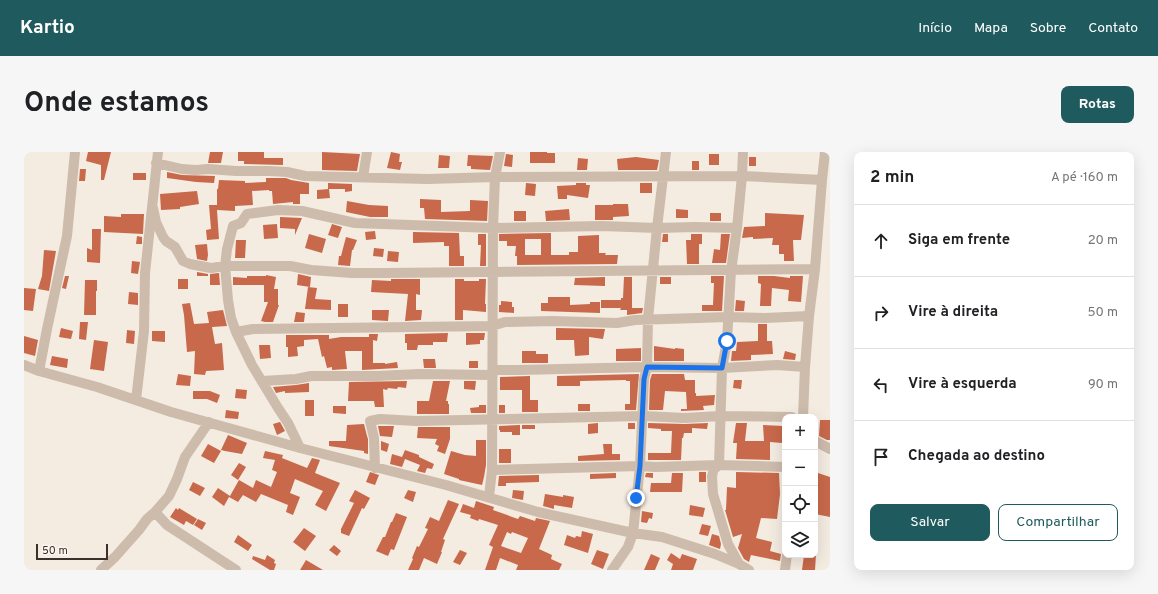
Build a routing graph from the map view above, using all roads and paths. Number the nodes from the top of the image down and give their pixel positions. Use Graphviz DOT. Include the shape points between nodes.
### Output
graph roads {
  1 [pos="75,152"];
  2 [pos="158,152"];
  3 [pos="367,152"];
  4 [pos="500,152"];
  5 [pos="666,152"];
  6 [pos="743,152"];
  7 [pos="825,152"];
  8 [pos="156,163"];
  9 [pos="663,176"];
  10 [pos="742,176"];
  11 [pos="363,177"];
  12 [pos="495,177"];
  13 [pos="822,180"];
  14 [pos="153,208"];
  15 [pos="494,228"];
  16 [pos="656,228"];
  17 [pos="737,228"];
  18 [pos="225,266"];
  19 [pos="815,270"];
  20 [pos="653,271"];
  21 [pos="731,271"];
  22 [pos="493,272"];
  23 [pos="809,316"];
  24 [pos="728,317"];
  25 [pos="648,319"];
  26 [pos="492,326"];
  27 [pos="236,332"];
  28 [pos="24,365"];
  29 [pos="647,367"];
  30 [pos="805,367"];
  31 [pos="722,368"];
  32 [pos="39,371"];
  33 [pos="492,375"];
  34 [pos="262,381"];
  35 [pos="136,400"];
  36 [pos="803,414"];
  37 [pos="642,416"];
  38 [pos="720,416"];
  39 [pos="782,417"];
  40 [pos="492,420"];
  41 [pos="209,422"];
  42 [pos="818,443"];
  43 [pos="300,448"];
  44 [pos="830,449"];
  45 [pos="719,465"];
  46 [pos="640,466"];
  47 [pos="782,467"];
  48 [pos="375,468"];
  49 [pos="492,470"];
  50 [pos="489,498"];
  51 [pos="155,512"];
  52 [pos="633,533"];
  53 [pos="787,558"];
  54 [pos="739,564"];
  55 [pos="101,570"];
  56 [pos="236,570"];
  57 [pos="612,570"];
  58 [pos="749,570"];
  59 [pos="785,570"];
  1 -- 32 [label="street" via="67,236"];
  2 -- 8 [label="street"];
  3 -- 11 [label="street"];
  4 -- 12 [label="street"];
  5 -- 9 [label="street"];
  6 -- 10 [label="street"];
  7 -- 13 [label="street"];
  8 -- 11 [label="street" via="196,170"];
  8 -- 14 [label="street"];
  9 -- 10 [label="street"];
  9 -- 12 [label="street"];
  9 -- 16 [label="street"];
  10 -- 13 [label="street"];
  10 -- 17 [label="street"];
  11 -- 12 [label="street"];
  12 -- 15 [label="street"];
  13 -- 19 [label="street"];
  14 -- 18 [label="street" via="163,237 175,247 183,261 211,268"];
  14 -- 35 [label="street" via="145,273 144,331"];
  15 -- 16 [label="street"];
  15 -- 18 [label="street" via="355,223 302,211 278,210 247,214 241,223 233,226"];
  15 -- 22 [label="street"];
  16 -- 17 [label="street"];
  16 -- 20 [label="street"];
  17 -- 21 [label="street"];
  18 -- 22 [label="street" via="290,266 352,273"];
  18 -- 27 [label="street" via="231,318"];
  19 -- 21 [label="street"];
  19 -- 23 [label="street"];
  20 -- 21 [label="street"];
  20 -- 22 [label="street"];
  20 -- 25 [label="street"];
  21 -- 24 [label="street"];
  22 -- 26 [label="street"];
  23 -- 24 [label="street"];
  23 -- 30 [label="street"];
  24 -- 25 [label="street"];
  24 -- 31 [label="street"];
  25 -- 26 [label="street" via="617,323 505,322"];
  25 -- 29 [label="street"];
  26 -- 27 [label="street" via="253,329"];
  26 -- 33 [label="street"];
  27 -- 34 [label="street"];
  28 -- 32 [label="street"];
  29 -- 31 [label="street"];
  29 -- 33 [label="street" via="495,370"];
  29 -- 37 [label="street"];
  30 -- 31 [label="street" via="777,365"];
  30 -- 36 [label="street"];
  31 -- 38 [label="street"];
  32 -- 35 [label="street"];
  33 -- 34 [label="street" via="311,376"];
  33 -- 40 [label="street"];
  34 -- 43 [label="street"];
  35 -- 41 [label="street"];
  37 -- 38 [label="street"];
  37 -- 40 [label="street"];
  37 -- 46 [label="street"];
  38 -- 39 [label="street"];
  38 -- 45 [label="street"];
  40 -- 48 [label="street" via="370,421 374,438"];
  40 -- 49 [label="street"];
  41 -- 43 [label="street"];
  41 -- 51 [label="street" via="185,457 169,496"];
  42 -- 44 [label="street"];
  43 -- 48 [label="street"];
  45 -- 46 [label="street"];
  45 -- 47 [label="street"];
  45 -- 54 [label="street" via="714,469 712,476 714,494 728,544"];
  46 -- 49 [label="street"];
  46 -- 52 [label="street"];
  48 -- 50 [label="street"];
  49 -- 50 [label="street"];
  50 -- 52 [label="street" via="538,512"];
  51 -- 55 [label="street"];
  51 -- 56 [label="street" via="167,525"];
  52 -- 54 [label="street" via="662,537"];
  52 -- 57 [label="street" via="628,547"];
  53 -- 59 [label="street"];
  54 -- 58 [label="street"];
}
